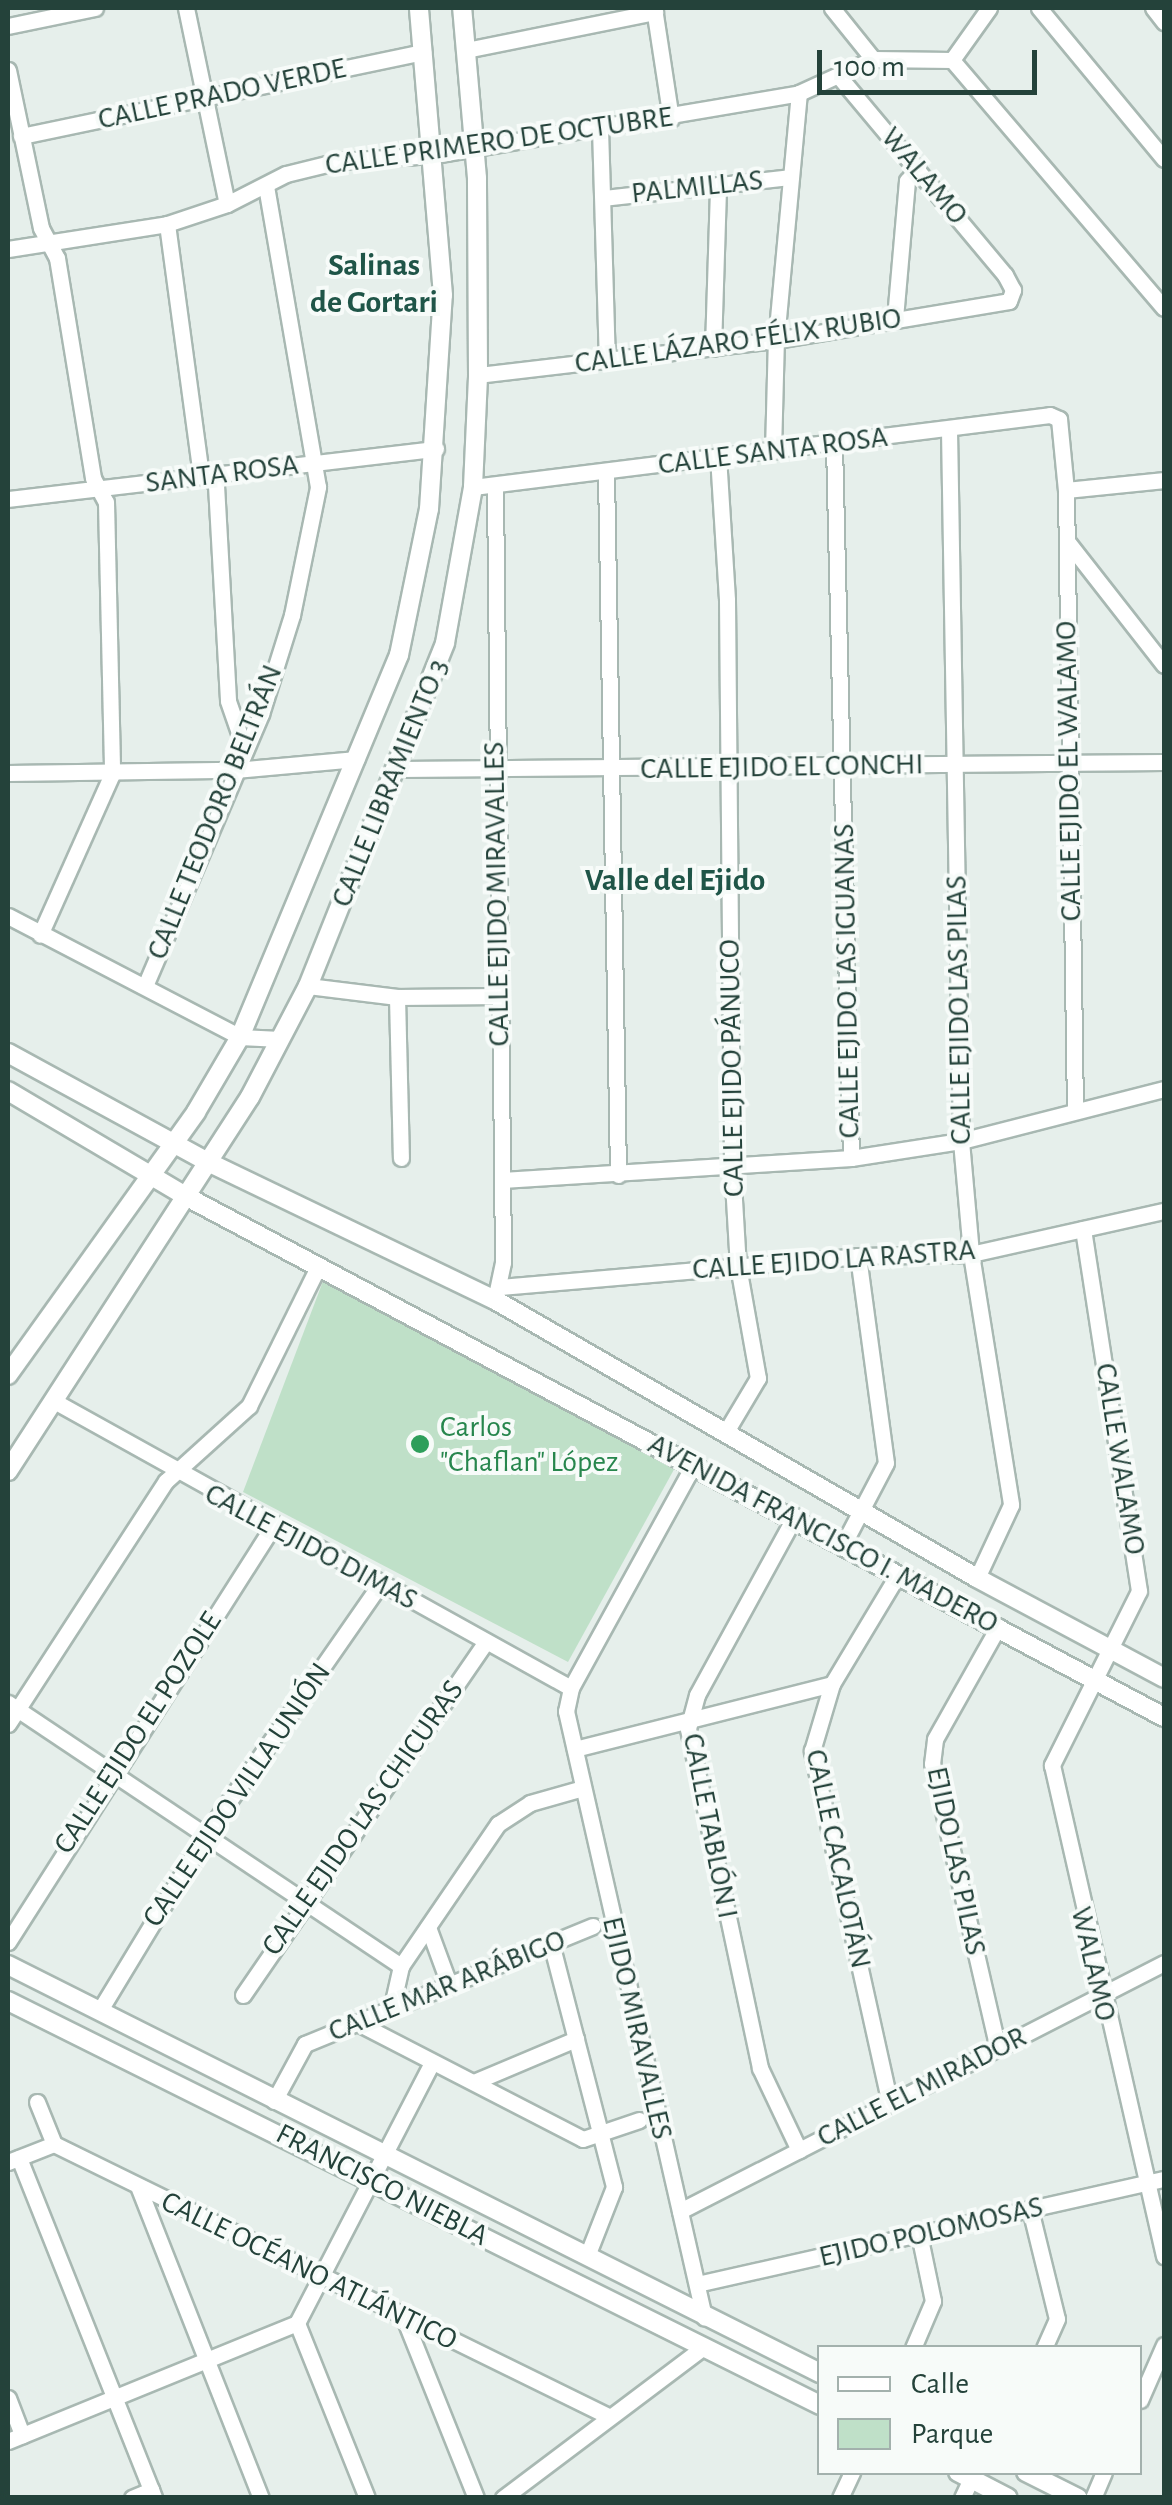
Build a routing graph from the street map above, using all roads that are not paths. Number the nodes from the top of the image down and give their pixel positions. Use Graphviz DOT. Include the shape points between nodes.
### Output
graph roads {
  1 [pos="94,8"];
  2 [pos="186,8"];
  3 [pos="419,8"];
  4 [pos="462,8"];
  5 [pos="832,8"];
  6 [pos="989,8"];
  7 [pos="1039,8"];
  8 [pos="1153,8"];
  9 [pos="655,10"];
  10 [pos="1164,22"];
  11 [pos="8,26"];
  12 [pos="466,50"];
  13 [pos="423,52"];
  14 [pos="873,59"];
  15 [pos="952,60"];
  16 [pos="8,70"];
  17 [pos="840,78"];
  18 [pos="800,94"];
  19 [pos="204,98"];
  20 [pos="672,119"];
  21 [pos="600,128"];
  22 [pos="21,136"];
  23 [pos="475,147"];
  24 [pos="434,155"];
  25 [pos="1164,158"];
  26 [pos="918,167"];
  27 [pos="792,177"];
  28 [pos="266,185"];
  29 [pos="718,185"];
  30 [pos="603,198"];
  31 [pos="227,204"];
  32 [pos="167,224"];
  33 [pos="52,242"];
  34 [pos="8,249"];
  35 [pos="996,303"];
  36 [pos="1164,308"];
  37 [pos="895,318"];
  38 [pos="776,340"];
  39 [pos="713,348"];
  40 [pos="607,361"];
  41 [pos="478,375"];
  42 [pos="950,430"];
  43 [pos="1064,430"];
  44 [pos="834,444"];
  45 [pos="436,449"];
  46 [pos="773,451"];
  47 [pos="718,456"];
  48 [pos="317,462"];
  49 [pos="606,472"];
  50 [pos="208,475"];
  51 [pos="1164,480"];
  52 [pos="495,486"];
  53 [pos="473,487"];
  54 [pos="100,489"];
  55 [pos="1066,490"];
  56 [pos="8,500"];
  57 [pos="1067,541"];
  58 [pos="1164,664"];
  59 [pos="245,750"];
  60 [pos="358,759"];
  61 [pos="1164,762"];
  62 [pos="954,763"];
  63 [pos="1068,764"];
  64 [pos="842,765"];
  65 [pos="728,768"];
  66 [pos="399,769"];
  67 [pos="235,770"];
  68 [pos="616,770"];
  69 [pos="494,771"];
  70 [pos="8,773"];
  71 [pos="112,774"];
  72 [pos="8,916"];
  73 [pos="40,935"];
  74 [pos="144,986"];
  75 [pos="308,986"];
  76 [pos="500,996"];
  77 [pos="397,997"];
  78 [pos="240,1036"];
  79 [pos="280,1039"];
  80 [pos="8,1053"];
  81 [pos="1164,1089"];
  82 [pos="8,1091"];
  83 [pos="1075,1111"];
  84 [pos="961,1140"];
  85 [pos="174,1144"];
  86 [pos="401,1158"];
  87 [pos="851,1158"];
  88 [pos="210,1163"];
  89 [pos="732,1166"];
  90 [pos="152,1175"];
  91 [pos="618,1175"];
  92 [pos="502,1180"];
  93 [pos="189,1198"];
  94 [pos="1164,1211"];
  95 [pos="1083,1229"];
  96 [pos="971,1254"];
  97 [pos="858,1256"];
  98 [pos="319,1264"];
  99 [pos="738,1266"];
  100 [pos="497,1293"];
  101 [pos="8,1375"];
  102 [pos="54,1401"];
  103 [pos="727,1430"];
  104 [pos="694,1464"];
  105 [pos="8,1472"];
  106 [pos="174,1473"];
  107 [pos="862,1506"];
  108 [pos="795,1516"];
  109 [pos="273,1526"];
  110 [pos="844,1543"];
  111 [pos="898,1574"];
  112 [pos="977,1578"];
  113 [pos="380,1584"];
  114 [pos="998,1628"];
  115 [pos="486,1641"];
  116 [pos="1114,1650"];
  117 [pos="1164,1678"];
  118 [pos="1098,1681"];
  119 [pos="832,1684"];
  120 [pos="570,1688"];
  121 [pos="12,1706"];
  122 [pos="1164,1717"];
  123 [pos="690,1718"];
  124 [pos="8,1724"];
  125 [pos="574,1749"];
  126 [pos="112,1772"];
  127 [pos="583,1788"];
  128 [pos="207,1833"];
  129 [pos="304,1898"];
  130 [pos="593,1926"];
  131 [pos="428,1927"];
  132 [pos="8,1942"];
  133 [pos="551,1943"];
  134 [pos="1164,1963"];
  135 [pos="8,1965"];
  136 [pos="401,1966"];
  137 [pos="449,1984"];
  138 [pos="243,1995"];
  139 [pos="1100,1996"];
  140 [pos="8,2001"];
  141 [pos="392,2006"];
  142 [pos="100,2010"];
  143 [pos="356,2022"];
  144 [pos="576,2039"];
  145 [pos="998,2049"];
  146 [pos="432,2063"];
  147 [pos="474,2082"];
  148 [pos="36,2102"];
  149 [pos="274,2102"];
  150 [pos="890,2104"];
  151 [pos="638,2120"];
  152 [pos="601,2132"];
  153 [pos="54,2144"];
  154 [pos="798,2150"];
  155 [pos="387,2154"];
  156 [pos="13,2160"];
  157 [pos="1164,2179"];
  158 [pos="374,2180"];
  159 [pos="1147,2183"];
  160 [pos="138,2186"];
  161 [pos="1030,2209"];
  162 [pos="680,2211"];
  163 [pos="919,2234"];
  164 [pos="586,2256"];
  165 [pos="1164,2256"];
  166 [pos="324,2278"];
  167 [pos="696,2284"];
  168 [pos="704,2317"];
  169 [pos="404,2318"];
  170 [pos="297,2323"];
  171 [pos="914,2345"];
  172 [pos="1045,2345"];
  173 [pos="1164,2345"];
  174 [pos="702,2348"];
  175 [pos="208,2360"];
  176 [pos="817,2371"];
  177 [pos="1142,2395"];
  178 [pos="8,2398"];
  179 [pos="115,2398"];
  180 [pos="817,2404"];
  181 [pos="610,2417"];
  182 [pos="15,2438"];
  183 [pos="851,2475"];
  184 [pos="1032,2475"];
  185 [pos="1103,2475"];
  186 [pos="964,2476"];
  187 [pos="153,2494"];
  188 [pos="132,2498"];
  189 [pos="261,2498"];
  190 [pos="367,2498"];
  191 [pos="476,2498"];
  192 [pos="504,2498"];
  193 [pos="840,2498"];
  194 [pos="962,2498"];
  195 [pos="1008,2498"];
  196 [pos="1078,2498"];
  197 [pos="1092,2498"];
  1 -- 11 [label="street"];
  2 -- 19 [label="street"];
  3 -- 13 [label="street, CALLE LIBRAMIENTO 3"];
  4 -- 12 [label="street, CALLE LIBRAMIENTO 3"];
  5 -- 14 [label="street"];
  6 -- 15 [label="street"];
  7 -- 25 [label="street"];
  8 -- 10 [label="street"];
  9 -- 12 [label="street"];
  9 -- 20 [label="street"];
  12 -- 23 [label="street, CALLE LIBRAMIENTO 3"];
  13 -- 19 [label="street, CALLE PRADO VERDE"];
  13 -- 24 [label="street, CALLE LIBRAMIENTO 3"];
  14 -- 15 [label="street"];
  14 -- 17 [label="street, CALLE PRIMERO DE OCTUBRE"];
  15 -- 36 [label="street"];
  16 -- 22 [label="street"];
  17 -- 18 [label="street, CALLE PRIMERO DE OCTUBRE"];
  17 -- 26 [label="street, WALAMO"];
  18 -- 20 [label="street, CALLE PRIMERO DE OCTUBRE"];
  18 -- 27 [label="street"];
  19 -- 22 [label="street, CALLE PRADO VERDE"];
  19 -- 31 [label="street"];
  20 -- 21 [label="street, CALLE PRIMERO DE OCTUBRE"];
  21 -- 23 [label="street, CALLE PRIMERO DE OCTUBRE"];
  21 -- 30 [label="street"];
  22 -- 33 [label="street" via="41,228"];
  23 -- 24 [label="street, CALLE PRIMERO DE OCTUBRE"];
  23 -- 41 [label="street, CALLE LIBRAMIENTO 3"];
  24 -- 28 [label="street, CALLE PRIMERO DE OCTUBRE" via="339,161"];
  24 -- 45 [label="street, CALLE LIBRAMIENTO 3" via="443,296"];
  26 -- 35 [label="street, WALAMO" via="1006,276 1013,290 1009,301"];
  26 -- 37 [label="street" via="907,181"];
  27 -- 29 [label="street, PALMILLAS"];
  27 -- 38 [label="street"];
  28 -- 31 [label="street, CALLE PRIMERO DE OCTUBRE"];
  28 -- 48 [label="street, CALLE TEODORO BELTRÁN"];
  29 -- 30 [label="street, PALMILLAS"];
  29 -- 39 [label="street"];
  30 -- 40 [label="street"];
  31 -- 32 [label="street, CALLE PRIMERO DE OCTUBRE"];
  32 -- 33 [label="street, CALLE PRIMERO DE OCTUBRE"];
  32 -- 50 [label="street" via="200,466"];
  33 -- 34 [label="street, CALLE PRIMERO DE OCTUBRE"];
  33 -- 54 [label="street"];
  35 -- 37 [label="street, CALLE LÁZARO FÉLIX RUBIO"];
  37 -- 38 [label="street, CALLE LÁZARO FÉLIX RUBIO"];
  38 -- 39 [label="street, CALLE LÁZARO FÉLIX RUBIO"];
  38 -- 46 [label="street"];
  39 -- 40 [label="street, CALLE LÁZARO FÉLIX RUBIO"];
  40 -- 41 [label="street, CALLE LÁZARO FÉLIX RUBIO"];
  41 -- 53 [label="street, CALLE LIBRAMIENTO 3"];
  42 -- 43 [label="street, CALLE SANTA ROSA" via="1050,415"];
  42 -- 44 [label="street, CALLE SANTA ROSA"];
  42 -- 62 [label="street, CALLE EJIDO LAS PILAS"];
  43 -- 55 [label="street, CALLE EJIDO EL WALAMO"];
  44 -- 46 [label="street, CALLE SANTA ROSA"];
  44 -- 64 [label="street, CALLE EJIDO LAS IGUANAS"];
  45 -- 48 [label="street, SANTA ROSA"];
  45 -- 60 [label="street, CALLE LIBRAMIENTO 3" via="409,620"];
  46 -- 47 [label="street, CALLE SANTA ROSA"];
  47 -- 49 [label="street, CALLE SANTA ROSA"];
  47 -- 65 [label="street, CALLE EJIDO PÁNUCO"];
  48 -- 50 [label="street, SANTA ROSA"];
  48 -- 59 [label="street, CALLE TEODORO BELTRÁN" via="292,615"];
  49 -- 52 [label="street, CALLE SANTA ROSA"];
  49 -- 68 [label="street"];
  50 -- 54 [label="street, SANTA ROSA"];
  50 -- 59 [label="street" via="216,485 228,701"];
  51 -- 55 [label="street"];
  52 -- 53 [label="street, CALLE SANTA ROSA"];
  52 -- 69 [label="street, CALLE EJIDO MIRAVALLES"];
  53 -- 66 [label="street, CALLE LIBRAMIENTO 3" via="444,643"];
  54 -- 56 [label="street, SANTA ROSA"];
  54 -- 71 [label="street" via="106,502"];
  55 -- 57 [label="street, CALLE EJIDO EL WALAMO"];
  57 -- 58 [label="street"];
  57 -- 63 [label="street, CALLE EJIDO EL WALAMO"];
  59 -- 67 [label="street, CALLE TEODORO BELTRÁN"];
  60 -- 67 [label="street"];
  60 -- 78 [label="street, CALLE LIBRAMIENTO 3"];
  61 -- 63 [label="street, CALLE EJIDO EL CONCHI"];
  62 -- 63 [label="street, CALLE EJIDO EL CONCHI"];
  62 -- 64 [label="street, CALLE EJIDO EL CONCHI"];
  62 -- 84 [label="street, CALLE EJIDO LAS PILAS"];
  63 -- 83 [label="street, CALLE EJIDO EL WALAMO"];
  64 -- 65 [label="street, CALLE EJIDO EL CONCHI"];
  64 -- 87 [label="street, CALLE EJIDO LAS IGUANAS"];
  65 -- 68 [label="street, CALLE EJIDO EL CONCHI"];
  65 -- 89 [label="street, CALLE EJIDO PÁNUCO"];
  66 -- 69 [label="street, CALLE EJIDO EL CONCHI"];
  66 -- 75 [label="street, CALLE LIBRAMIENTO 3"];
  67 -- 71 [label="street"];
  67 -- 74 [label="street, CALLE TEODORO BELTRÁN"];
  68 -- 69 [label="street, CALLE EJIDO EL CONCHI"];
  68 -- 91 [label="street"];
  69 -- 76 [label="street, CALLE EJIDO MIRAVALLES"];
  70 -- 71 [label="street"];
  71 -- 73 [label="street"];
  72 -- 73 [label="street"];
  73 -- 74 [label="street"];
  74 -- 78 [label="street"];
  75 -- 77 [label="street"];
  75 -- 79 [label="street, CALLE LIBRAMIENTO 3"];
  76 -- 77 [label="street"];
  76 -- 92 [label="street, CALLE EJIDO MIRAVALLES"];
  77 -- 86 [label="street"];
  78 -- 79 [label="street"];
  78 -- 85 [label="street, CALLE LIBRAMIENTO 3"];
  79 -- 88 [label="street, CALLE LIBRAMIENTO 3"];
  80 -- 85 [label="street, AVENIDA FRANCISCO I. MADERO"];
  81 -- 83 [label="street"];
  82 -- 90 [label="street, AVENIDA FRANCISCO I. MADERO"];
  83 -- 84 [label="street"];
  84 -- 87 [label="street"];
  84 -- 96 [label="street, CALLE EJIDO LAS PILAS"];
  85 -- 88 [label="street, AVENIDA FRANCISCO I. MADERO"];
  85 -- 90 [label="street, CALLE LIBRAMIENTO 3"];
  87 -- 89 [label="street"];
  88 -- 93 [label="street, CALLE LIBRAMIENTO 3"];
  88 -- 100 [label="street, AVENIDA FRANCISCO I. MADERO"];
  89 -- 91 [label="street"];
  89 -- 99 [label="street, CALLE EJIDO PÁNUCO"];
  90 -- 93 [label="street, AVENIDA FRANCISCO I. MADERO"];
  90 -- 101 [label="street, CALLE LIBRAMIENTO 3"];
  91 -- 92 [label="street"];
  92 -- 100 [label="street, CALLE EJIDO MIRAVALLES"];
  93 -- 98 [label="street, AVENIDA FRANCISCO I. MADERO"];
  93 -- 102 [label="street, CALLE LIBRAMIENTO 3"];
  94 -- 95 [label="street, CALLE EJIDO LA RASTRA"];
  95 -- 96 [label="street, CALLE EJIDO LA RASTRA"];
  95 -- 116 [label="street, CALLE WALAMO" via="1138,1574 1135,1608"];
  96 -- 97 [label="street, CALLE EJIDO LA RASTRA"];
  96 -- 112 [label="street, CALLE EJIDO LAS PILAS" via="1010,1505"];
  97 -- 99 [label="street, CALLE EJIDO LA RASTRA"];
  97 -- 107 [label="street" via="886,1463"];
  98 -- 104 [label="street, AVENIDA FRANCISCO I. MADERO"];
  98 -- 106 [label="street" via="249,1406"];
  99 -- 100 [label="street, CALLE EJIDO LA RASTRA"];
  99 -- 103 [label="street, CALLE EJIDO PÁNUCO" via="758,1378"];
  100 -- 103 [label="street, AVENIDA FRANCISCO I. MADERO"];
  102 -- 105 [label="street, CALLE LIBRAMIENTO 3"];
  102 -- 106 [label="street, CALLE EJIDO DIMAS"];
  103 -- 107 [label="street, AVENIDA FRANCISCO I. MADERO"];
  104 -- 108 [label="street, AVENIDA FRANCISCO I. MADERO"];
  104 -- 120 [label="street"];
  106 -- 109 [label="street, CALLE EJIDO DIMAS"];
  106 -- 121 [label="street"];
  107 -- 110 [label="street"];
  107 -- 112 [label="street, AVENIDA FRANCISCO I. MADERO"];
  108 -- 110 [label="street, AVENIDA FRANCISCO I. MADERO"];
  108 -- 123 [label="street, CALLE TABLÓN I"];
  109 -- 113 [label="street, CALLE EJIDO DIMAS"];
  109 -- 126 [label="street, CALLE EJIDO EL POZOLE"];
  110 -- 111 [label="street, AVENIDA FRANCISCO I. MADERO"];
  111 -- 114 [label="street, AVENIDA FRANCISCO I. MADERO"];
  111 -- 119 [label="street, CALLE CACALOTÁN"];
  112 -- 116 [label="street, AVENIDA FRANCISCO I. MADERO"];
  113 -- 115 [label="street, CALLE EJIDO DIMAS"];
  113 -- 128 [label="street, CALLE EJIDO VILLA UNIÓN"];
  114 -- 118 [label="street, AVENIDA FRANCISCO I. MADERO"];
  114 -- 145 [label="street, EJIDO LAS PILAS" via="936,1739 932,1764"];
  115 -- 120 [label="street, CALLE EJIDO DIMAS"];
  115 -- 129 [label="street, CALLE EJIDO LAS CHICURAS"];
  116 -- 117 [label="street, AVENIDA FRANCISCO I. MADERO"];
  116 -- 118 [label="street, CALLE WALAMO"];
  118 -- 122 [label="street, AVENIDA FRANCISCO I. MADERO"];
  118 -- 139 [label="street, WALAMO" via="1052,1766"];
  119 -- 123 [label="street"];
  119 -- 150 [label="street, CALLE CACALOTÁN" via="812,1750"];
  120 -- 125 [label="street, EJIDO MIRAVALLES" via="566,1711"];
  121 -- 124 [label="street"];
  121 -- 126 [label="street"];
  123 -- 125 [label="street"];
  123 -- 154 [label="street, CALLE TABLÓN I" via="760,2068"];
  125 -- 127 [label="street, EJIDO MIRAVALLES"];
  126 -- 128 [label="street"];
  126 -- 132 [label="street, CALLE EJIDO EL POZOLE"];
  127 -- 131 [label="street" via="530,1803 498,1824"];
  127 -- 162 [label="street, EJIDO MIRAVALLES"];
  128 -- 129 [label="street"];
  128 -- 142 [label="street, CALLE EJIDO VILLA UNIÓN"];
  129 -- 136 [label="street"];
  129 -- 138 [label="street, CALLE EJIDO LAS CHICURAS"];
  130 -- 133 [label="street, CALLE MAR ARÁBIGO"];
  131 -- 136 [label="street"];
  131 -- 137 [label="street"];
  133 -- 137 [label="street, CALLE MAR ARÁBIGO"];
  133 -- 144 [label="street"];
  134 -- 139 [label="street, CALLE EL MIRADOR"];
  135 -- 142 [label="street, FRANCISCO NIEBLA"];
  136 -- 141 [label="street"];
  137 -- 141 [label="street, CALLE MAR ARÁBIGO"];
  139 -- 145 [label="street, CALLE EL MIRADOR"];
  139 -- 159 [label="street, WALAMO"];
  140 -- 158 [label="street, FRANCISCO NIEBLA"];
  141 -- 143 [label="street, CALLE MAR ARÁBIGO"];
  142 -- 149 [label="street, FRANCISCO NIEBLA"];
  143 -- 146 [label="street"];
  143 -- 149 [label="street, CALLE MAR ARÁBIGO" via="305,2044"];
  144 -- 147 [label="street"];
  144 -- 152 [label="street"];
  145 -- 150 [label="street, CALLE EL MIRADOR"];
  146 -- 147 [label="street"];
  146 -- 155 [label="street"];
  147 -- 152 [label="street" via="583,2139"];
  148 -- 153 [label="street"];
  149 -- 155 [label="street, FRANCISCO NIEBLA"];
  150 -- 154 [label="street, CALLE EL MIRADOR"];
  151 -- 152 [label="street"];
  152 -- 164 [label="street" via="614,2186"];
  153 -- 156 [label="street"];
  153 -- 160 [label="street, CALLE OCÉANO ATLÁNTICO"];
  154 -- 162 [label="street, CALLE EL MIRADOR"];
  155 -- 158 [label="street"];
  155 -- 164 [label="street, FRANCISCO NIEBLA"];
  156 -- 179 [label="street"];
  157 -- 159 [label="street, EJIDO POLOMOSAS"];
  158 -- 166 [label="street"];
  158 -- 174 [label="street, FRANCISCO NIEBLA"];
  159 -- 161 [label="street, EJIDO POLOMOSAS"];
  159 -- 165 [label="street, WALAMO"];
  160 -- 166 [label="street, CALLE OCÉANO ATLÁNTICO"];
  160 -- 175 [label="street"];
  161 -- 163 [label="street, EJIDO POLOMOSAS"];
  161 -- 172 [label="street" via="1058,2318"];
  162 -- 167 [label="street, EJIDO MIRAVALLES"];
  163 -- 167 [label="street, EJIDO POLOMOSAS"];
  163 -- 171 [label="street" via="933,2301"];
  164 -- 168 [label="street, FRANCISCO NIEBLA"];
  166 -- 169 [label="street, CALLE OCÉANO ATLÁNTICO"];
  166 -- 170 [label="street"];
  167 -- 168 [label="street, EJIDO MIRAVALLES"];
  168 -- 176 [label="street"];
  169 -- 181 [label="street, CALLE OCÉANO ATLÁNTICO"];
  169 -- 191 [label="street"];
  170 -- 175 [label="street"];
  170 -- 190 [label="street"];
  173 -- 177 [label="street"];
  174 -- 180 [label="street"];
  174 -- 181 [label="street"];
  175 -- 179 [label="street"];
  175 -- 189 [label="street"];
  178 -- 182 [label="street"];
  179 -- 182 [label="street"];
  179 -- 187 [label="street"];
  181 -- 192 [label="street"];
  183 -- 193 [label="street"];
  184 -- 196 [label="street"];
  185 -- 197 [label="street"];
  186 -- 194 [label="street"];
  186 -- 195 [label="street"];
  187 -- 188 [label="street"];
}
